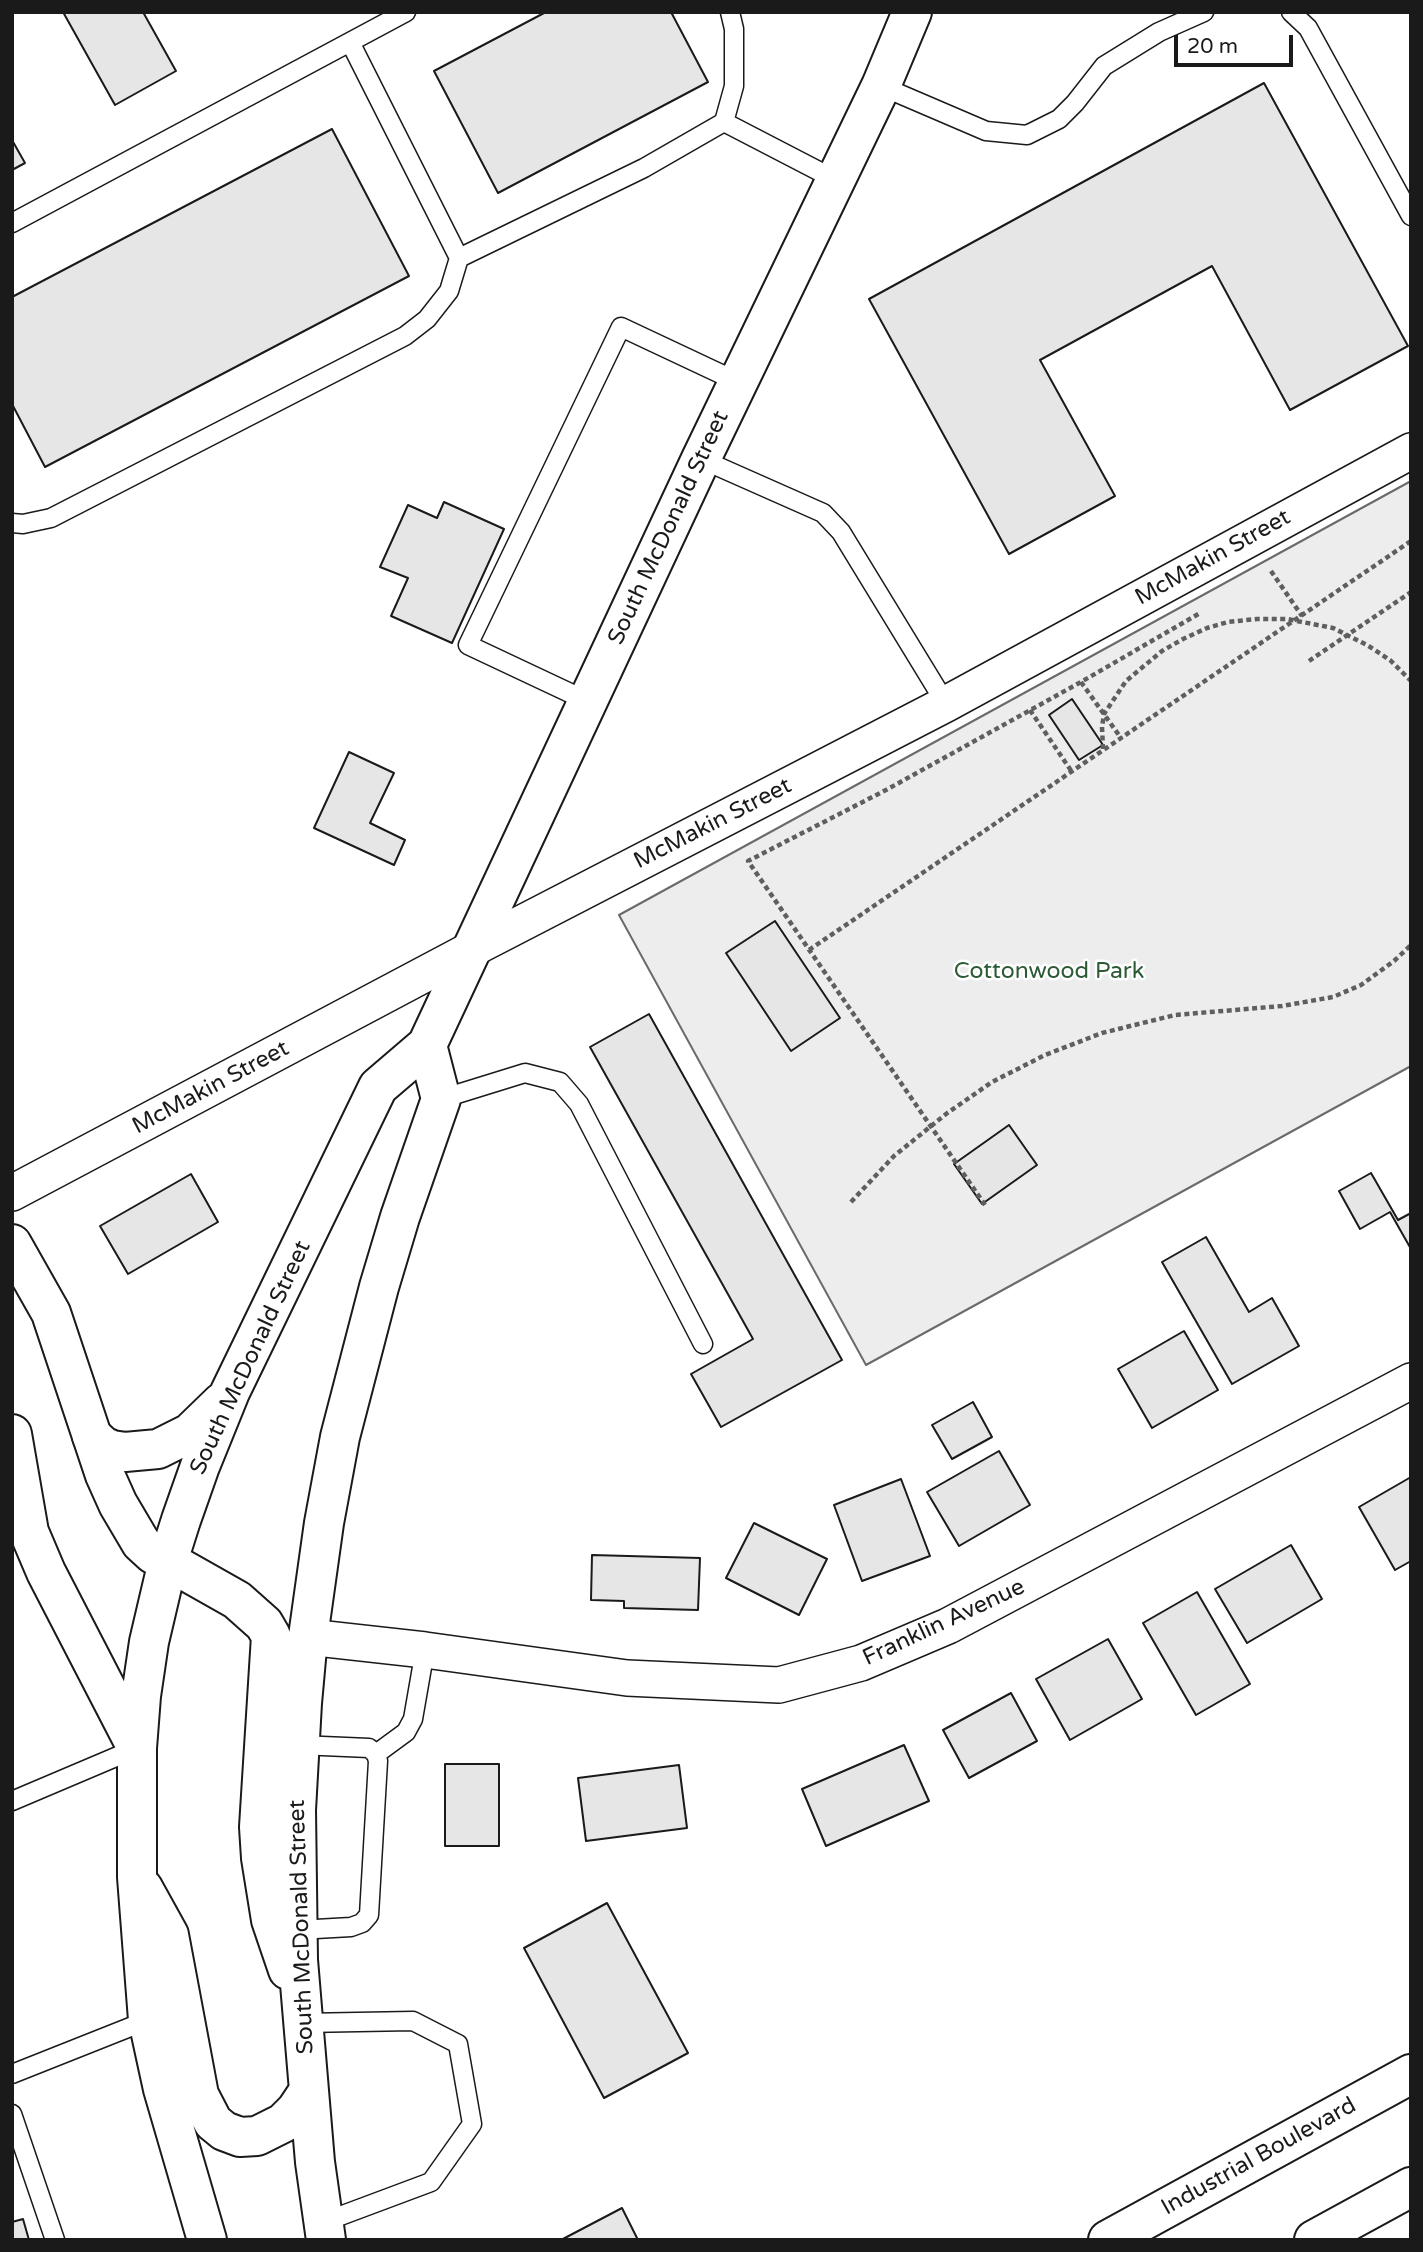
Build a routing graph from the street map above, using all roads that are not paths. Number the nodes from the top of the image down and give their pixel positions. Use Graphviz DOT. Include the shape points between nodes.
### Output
graph roads {
  1 [pos="407,12"];
  2 [pos="730,12"];
  3 [pos="912,12"];
  4 [pos="1204,12"];
  5 [pos="1291,12"];
  6 [pos="350,42"];
  7 [pos="881,86"];
  8 [pos="723,122"];
  9 [pos="834,179"];
  10 [pos="1411,216"];
  11 [pos="12,223"];
  12 [pos="459,258"];
  13 [pos="738,382"];
  14 [pos="1411,450"];
  15 [pos="701,459"];
  16 [pos="12,523"];
  17 [pos="587,702"];
  18 [pos="946,704"];
  19 [pos="471,949"];
  20 [pos="427,1045"];
  21 [pos="442,1099"];
  22 [pos="12,1194"];
  23 [pos="12,1244"];
  24 [pos="703,1344"];
  25 [pos="1411,1381"];
  26 [pos="230,1392"];
  27 [pos="12,1434"];
  28 [pos="92,1436"];
  29 [pos="20,1533"];
  30 [pos="168,1561"];
  31 [pos="308,1637"];
  32 [pos="425,1650"];
  33 [pos="299,1745"];
  34 [pos="137,1748"];
  35 [pos="376,1754"];
  36 [pos="12,1801"];
  37 [pos="137,1877"];
  38 [pos="298,1930"];
  39 [pos="302,2017"];
  40 [pos="148,2020"];
  41 [pos="12,2074"];
  42 [pos="1411,2074"];
  43 [pos="309,2092"];
  44 [pos="12,2114"];
  45 [pos="1411,2187"];
  46 [pos="325,2231"];
  47 [pos="55,2240"];
  48 [pos="207,2240"];
  49 [pos="1108,2240"];
  50 [pos="1314,2240"];
  1 -- 6 [label="lane"];
  2 -- 8 [label="lane" via="734,86"];
  3 -- 7 [label="main road, South McDonald Street"];
  4 -- 7 [label="lane" via="1159,32 1104,66 1059,119 1027,135 986,131"];
  5 -- 10 [label="lane" via="1307,28"];
  6 -- 11 [label="lane"];
  6 -- 12 [label="lane"];
  7 -- 9 [label="main road, South McDonald Street"];
  8 -- 9 [label="lane"];
  8 -- 12 [label="lane" via="644,168"];
  9 -- 13 [label="main road, South McDonald Street"];
  12 -- 16 [label="lane" via="449,291 427,319 405,336 51,518"];
  13 -- 15 [label="main road, South McDonald Street"];
  13 -- 17 [label="lane" via="621,327 468,645"];
  14 -- 18 [label="street, McMakin Street"];
  15 -- 17 [label="main road, South McDonald Street"];
  15 -- 18 [label="lane" via="823,513 841,532"];
  17 -- 19 [label="main road, South McDonald Street"];
  18 -- 19 [label="street, McMakin Street"];
  19 -- 20 [label="main road, South McDonald Street"];
  19 -- 22 [label="street, McMakin Street"];
  20 -- 21 [label="main road"];
  20 -- 26 [label="main road, South McDonald Street" via="378,1087"];
  21 -- 24 [label="lane" via="525,1073 560,1082 579,1104"];
  21 -- 31 [label="main road, South McDonald Street" via="400,1217 358,1361 324,1523"];
  23 -- 28 [label="main road" via="51,1313"];
  25 -- 32 [label="street, Franklin Avenue" via="948,1626 861,1664 779,1685 627,1678"];
  26 -- 28 [label="main road" via="190,1433 158,1450 112,1450"];
  26 -- 30 [label="main road, South McDonald Street"];
  27 -- 29 [label="main road"];
  28 -- 30 [label="main road" via="129,1525 141,1543"];
  29 -- 34 [label="main road" via="46,1572"];
  30 -- 34 [label="main road, South McDonald Street" via="149,1642"];
  30 -- 39 [label="main road" via="237,1600 271,1636 261,1858 271,1920"];
  31 -- 32 [label="street, Franklin Avenue"];
  31 -- 33 [label="main road, South McDonald Street"];
  32 -- 35 [label="lane" via="413,1719 406,1732"];
  33 -- 35 [label="lane" via="369,1748"];
  33 -- 38 [label="main road, South McDonald Street"];
  34 -- 36 [label="lane"];
  34 -- 37 [label="main road, South McDonald Street"];
  35 -- 38 [label="lane" via="369,1915 351,1927"];
  37 -- 40 [label="main road, South McDonald Street"];
  37 -- 43 [label="main road" via="169,1935 199,2095 213,2122 240,2137 257,2136 283,2123"];
  38 -- 39 [label="main road, South McDonald Street"];
  39 -- 43 [label="main road, South McDonald Street"];
  39 -- 46 [label="lane" via="413,2021 458,2044 472,2124 431,2182"];
  40 -- 41 [label="lane"];
  40 -- 48 [label="main road, South McDonald Street"];
  42 -- 49 [label="main road, Industrial Boulevard"];
  43 -- 46 [label="main road, South McDonald Street"];
  44 -- 47 [label="lane"];
  45 -- 50 [label="main road"];
}
